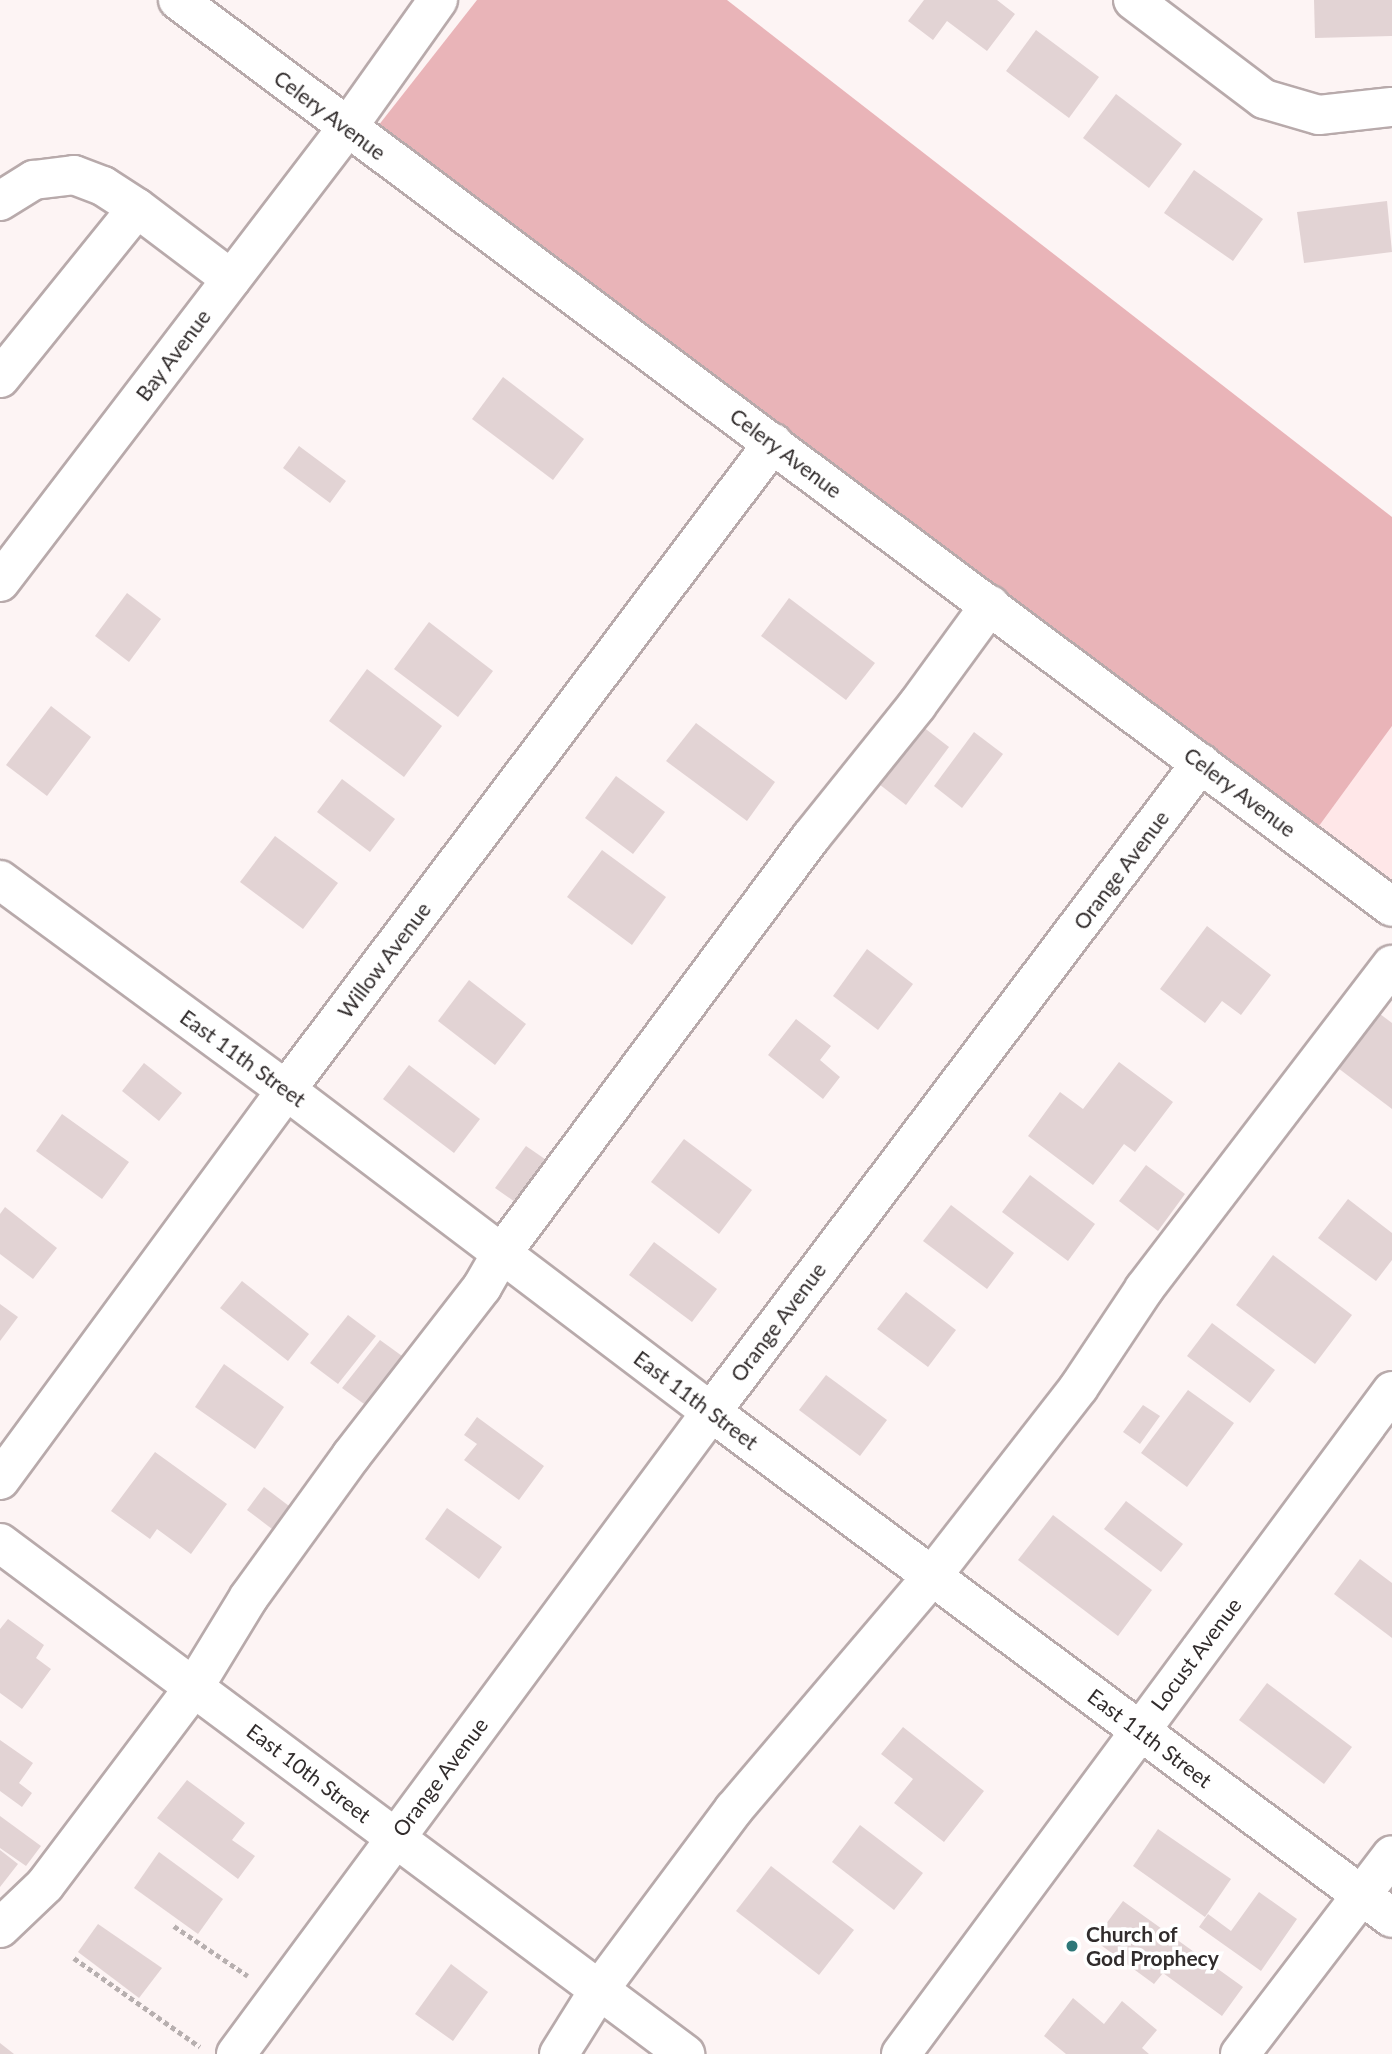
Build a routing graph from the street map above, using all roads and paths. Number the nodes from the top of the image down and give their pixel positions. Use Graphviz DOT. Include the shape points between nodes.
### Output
graph roads {
  1 [pos="178,0"];
  2 [pos="1133,0"];
  3 [pos="427,4"];
  4 [pos="1392,107"];
  5 [pos="347,128"];
  6 [pos="0,201"];
  7 [pos="137,208"];
  8 [pos="231,279"];
  9 [pos="0,377"];
  10 [pos="773,443"];
  11 [pos="0,582"];
  12 [pos="990,605"];
  13 [pos="1201,763"];
  14 [pos="0,880"];
  15 [pos="1392,907"];
  16 [pos="1392,965"];
  17 [pos="286,1090"];
  18 [pos="502,1253"];
  19 [pos="1392,1391"];
  20 [pos="711,1412"];
  21 [pos="0,1479"];
  22 [pos="0,1543"];
  23 [pos="932,1576"];
  24 [pos="194,1687"];
  25 [pos="1139,1730"];
  26 [pos="395,1838"];
  27 [pos="1392,1855"];
  28 [pos="1377,1907"];
  29 [pos="174,1926"];
  30 [pos="0,1928"];
  31 [pos="74,1958"];
  32 [pos="600,1990"];
  33 [pos="278,1997"];
  34 [pos="209,2054"];
  35 [pos="236,2054"];
  36 [pos="559,2054"];
  37 [pos="685,2054"];
  38 [pos="901,2054"];
  39 [pos="1240,2054"];
  1 -- 5 [label="street, Celery Avenue"];
  2 -- 4 [label="street" via="1264,99 1319,115"];
  3 -- 5 [label="street, Bay Avenue"];
  5 -- 8 [label="street, Bay Avenue"];
  5 -- 10 [label="street, Celery Avenue"];
  6 -- 7 [label="street" via="34,180 74,175 103,186"];
  7 -- 8 [label="street"];
  7 -- 9 [label="street"];
  8 -- 11 [label="street, Bay Avenue"];
  10 -- 12 [label="street, Celery Avenue"];
  10 -- 17 [label="street, Willow Avenue"];
  12 -- 13 [label="street, Celery Avenue"];
  12 -- 18 [label="street"];
  13 -- 15 [label="street, Celery Avenue"];
  13 -- 20 [label="street, Orange Avenue"];
  14 -- 17 [label="street, East 11th Street"];
  16 -- 23 [label="street" via="1144,1289 1079,1387"];
  17 -- 18 [label="street, East 11th Street"];
  17 -- 21 [label="street, Willow Avenue"];
  18 -- 20 [label="street, East 11th Street"];
  18 -- 24 [label="street" via="482,1287 249,1597"];
  19 -- 25 [label="street, Locust Avenue"];
  20 -- 23 [label="street, East 11th Street"];
  20 -- 26 [label="street, Orange Avenue"];
  22 -- 24 [label="street, East 10th Street"];
  23 -- 25 [label="street, East 11th Street"];
  23 -- 32 [label="street" via="734,1809"];
  24 -- 26 [label="street, East 10th Street"];
  24 -- 30 [label="street" via="45,1885"];
  25 -- 28 [label="street, East 11th Street"];
  25 -- 38 [label="street, Locust Avenue"];
  26 -- 32 [label="street, East 10th Street"];
  26 -- 33 [label="street, Orange Avenue"];
  27 -- 28 [label="street"];
  28 -- 39 [label="street"];
  29 -- 33 [label="path"];
  31 -- 34 [label="path"];
  32 -- 36 [label="street"];
  32 -- 37 [label="street, East 10th Street"];
  33 -- 35 [label="street, Orange Avenue"];
}
